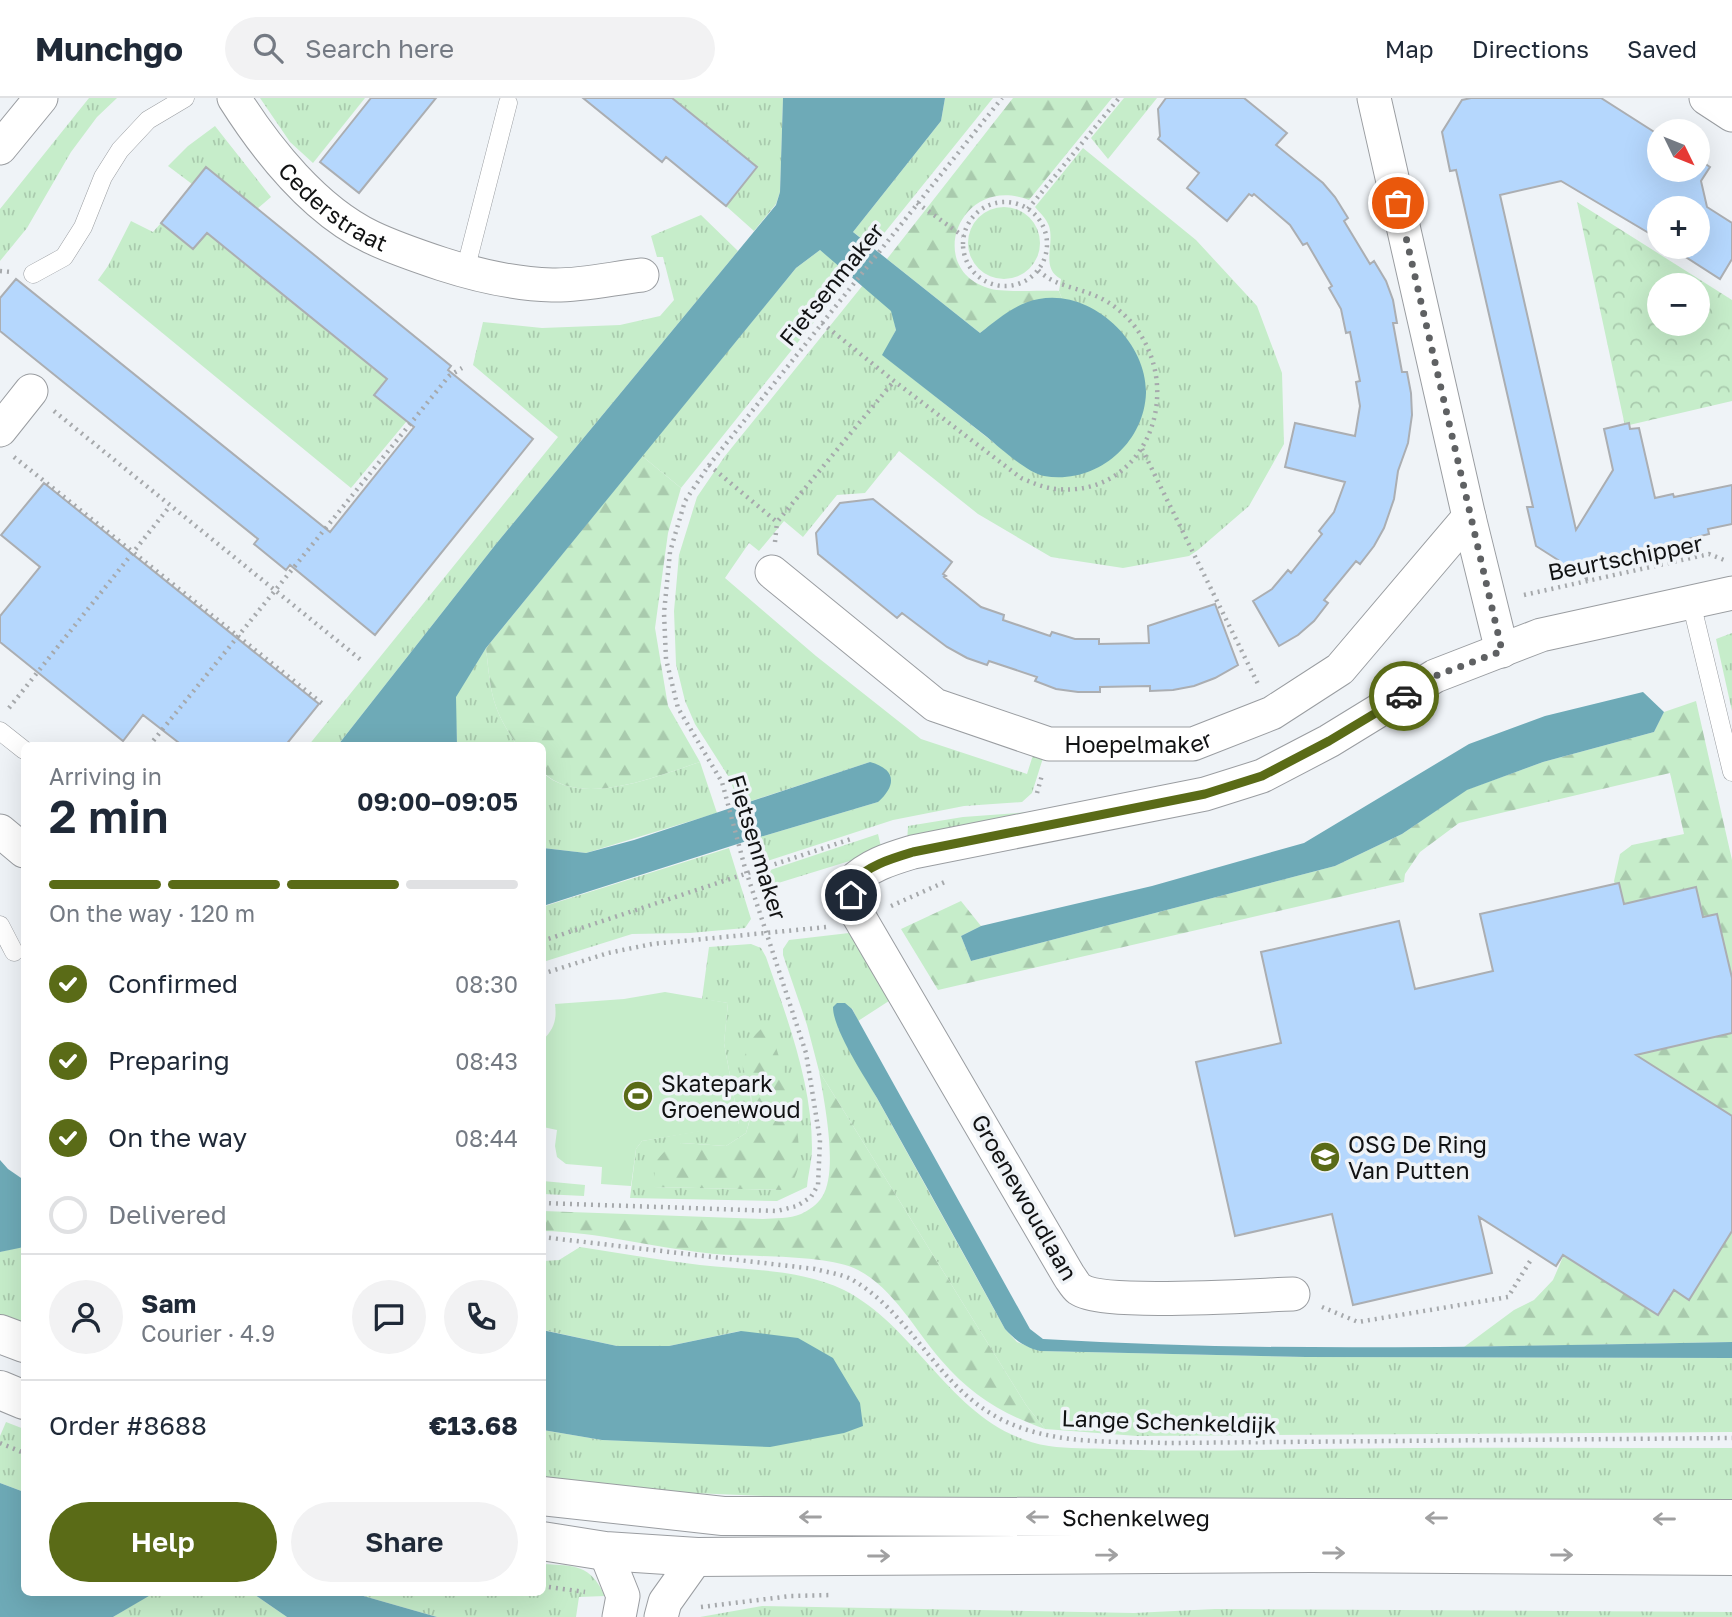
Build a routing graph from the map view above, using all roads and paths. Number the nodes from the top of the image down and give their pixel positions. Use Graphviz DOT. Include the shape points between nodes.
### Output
graph roads {
  1 [pos="41,98"];
  2 [pos="185,98"];
  3 [pos="234,98"];
  4 [pos="1002,98"];
  5 [pos="1119,98"];
  6 [pos="1374,98"];
  7 [pos="1706,98"];
  8 [pos="508,103"];
  9 [pos="1732,116"];
  10 [pos="0,148"];
  11 [pos="918,202"];
  12 [pos="1028,208"];
  13 [pos="963,236"];
  14 [pos="1038,270"];
  15 [pos="465,271"];
  16 [pos="33,274"];
  17 [pos="642,275"];
  18 [pos="822,323"];
  19 [pos="462,368"];
  20 [pos="894,381"];
  21 [pos="31,391"];
  22 [pos="5,442"];
  23 [pos="1142,449"];
  24 [pos="709,466"];
  25 [pos="170,506"];
  26 [pos="1469,517"];
  27 [pos="134,552"];
  28 [pos="1732,562"];
  29 [pos="772,572"];
  30 [pos="275,590"];
  31 [pos="1732,593"];
  32 [pos="1524,595"];
  33 [pos="1691,602"];
  34 [pos="238,635"];
  35 [pos="1502,651"];
  36 [pos="361,660"];
  37 [pos="324,705"];
  38 [pos="8,709"];
  39 [pos="1272,713"];
  40 [pos="0,731"];
  41 [pos="152,742"];
  42 [pos="1049,744"];
  43 [pos="21,748"];
  44 [pos="1732,772"];
  45 [pos="1031,798"];
  46 [pos="0,831"];
  47 [pos="863,835"];
  48 [pos="21,848"];
  49 [pos="746,871"];
  50 [pos="860,920"];
  51 [pos="0,925"];
  52 [pos="765,933"];
  53 [pos="546,940"];
  54 [pos="14,952"];
  55 [pos="546,973"];
  56 [pos="546,1203"];
  57 [pos="546,1237"];
  58 [pos="1532,1258"];
  59 [pos="1293,1294"];
  60 [pos="0,1334"];
  61 [pos="21,1342"];
  62 [pos="0,1390"];
  63 [pos="21,1399"];
  64 [pos="1732,1438"];
  65 [pos="0,1443"];
  66 [pos="21,1452"];
  67 [pos="546,1496"];
  68 [pos="1732,1519"];
  69 [pos="546,1542"];
  70 [pos="605,1551"];
  71 [pos="1732,1556"];
  72 [pos="698,1557"];
  73 [pos="619,1617"];
  74 [pos="661,1617"];
  1 -- 10 [label="street"];
  2 -- 16 [label="lane" via="148,120 120,150 64,257"];
  3 -- 15 [label="street, Cederstraat" via="291,175 333,212 370,237"];
  4 -- 11 [label="path, Fietsenmaker"];
  5 -- 12 [label="path"];
  6 -- 26 [label="street"];
  7 -- 9 [label="street"];
  8 -- 15 [label="lane"];
  11 -- 13 [label="path"];
  11 -- 18 [label="path, Fietsenmaker"];
  12 -- 13 [label="path" via="1009,202 988,204 976,212"];
  12 -- 14 [label="path" via="1045,230 1047,244"];
  13 -- 14 [label="path" via="969,267 994,285 1026,281"];
  14 -- 23 [label="path" via="1054,281 1097,296 1129,319 1140,334 1157,374 1158,391 1157,413"];
  15 -- 17 [label="street, Cederstraat" via="552,285"];
  18 -- 20 [label="path"];
  18 -- 24 [label="path, Fietsenmaker"];
  19 -- 30 [label="path" via="449,376"];
  20 -- 23 [label="path" via="1021,478 1039,486 1074,489 1096,485 1113,477"];
  20 -- 24 [label="path" via="776,522"];
  21 -- 22 [label="street"];
  21 -- 25 [label="path"];
  22 -- 27 [label="path"];
  23 -- 39 [label="path"];
  24 -- 49 [label="path, Fietsenmaker" via="685,501 670,552 664,613 666,659 678,708 722,782"];
  25 -- 27 [label="path"];
  25 -- 30 [label="path"];
  26 -- 35 [label="street"];
  26 -- 39 [label="street, Hoepelmaker" via="1340,669"];
  27 -- 34 [label="path"];
  27 -- 38 [label="path"];
  28 -- 32 [label="path, Beurtschipper" via="1709,554"];
  29 -- 42 [label="street, Hoepelmaker" via="936,705"];
  30 -- 34 [label="path"];
  30 -- 36 [label="path"];
  31 -- 33 [label="street, Groenewoudlaan"];
  33 -- 35 [label="street, Groenewoudlaan" via="1541,635"];
  33 -- 44 [label="lane"];
  34 -- 37 [label="path"];
  34 -- 41 [label="path"];
  35 -- 50 [label="street, Groenewoudlaan" via="1435,676 1262,776 1158,805 913,852 877,864 851,883"];
  39 -- 42 [label="street, Hoepelmaker" via="1193,744"];
  40 -- 43 [label="lane"];
  42 -- 45 [label="path" via="1038,792"];
  46 -- 48 [label="street"];
  47 -- 49 [label="path"];
  49 -- 52 [label="path, Fietsenmaker"];
  49 -- 53 [label="path"];
  50 -- 52 [label="path"];
  50 -- 59 [label="street, Groenewoudlaan" via="1079,1289 1096,1295 1181,1298"];
  51 -- 54 [label="lane"];
  52 -- 55 [label="path" via="652,944"];
  52 -- 56 [label="path, Fietsenmaker" via="803,1042 814,1098 820,1174 811,1197 777,1211"];
  57 -- 64 [label="path, Lange Schenkeldijk" via="815,1269 848,1278 878,1300 938,1367 990,1413 1034,1432 1081,1440"];
  58 -- 59 [label="path" via="1508,1297 1357,1322"];
  60 -- 61 [label="main road"];
  62 -- 63 [label="main road"];
  65 -- 66 [label="path"];
  68 -- 67 [label="main road, Schenkelweg, one-way" via="723,1516"];
  69 -- 70 [label="main road, Schenkelweg"];
  70 -- 72 [label="main road, Schenkelweg"];
  70 -- 73 [label="street" via="623,1596"];
  72 -- 71 [label="main road, Schenkelweg, one-way"];
  72 -- 74 [label="street" via="665,1602"];
}
